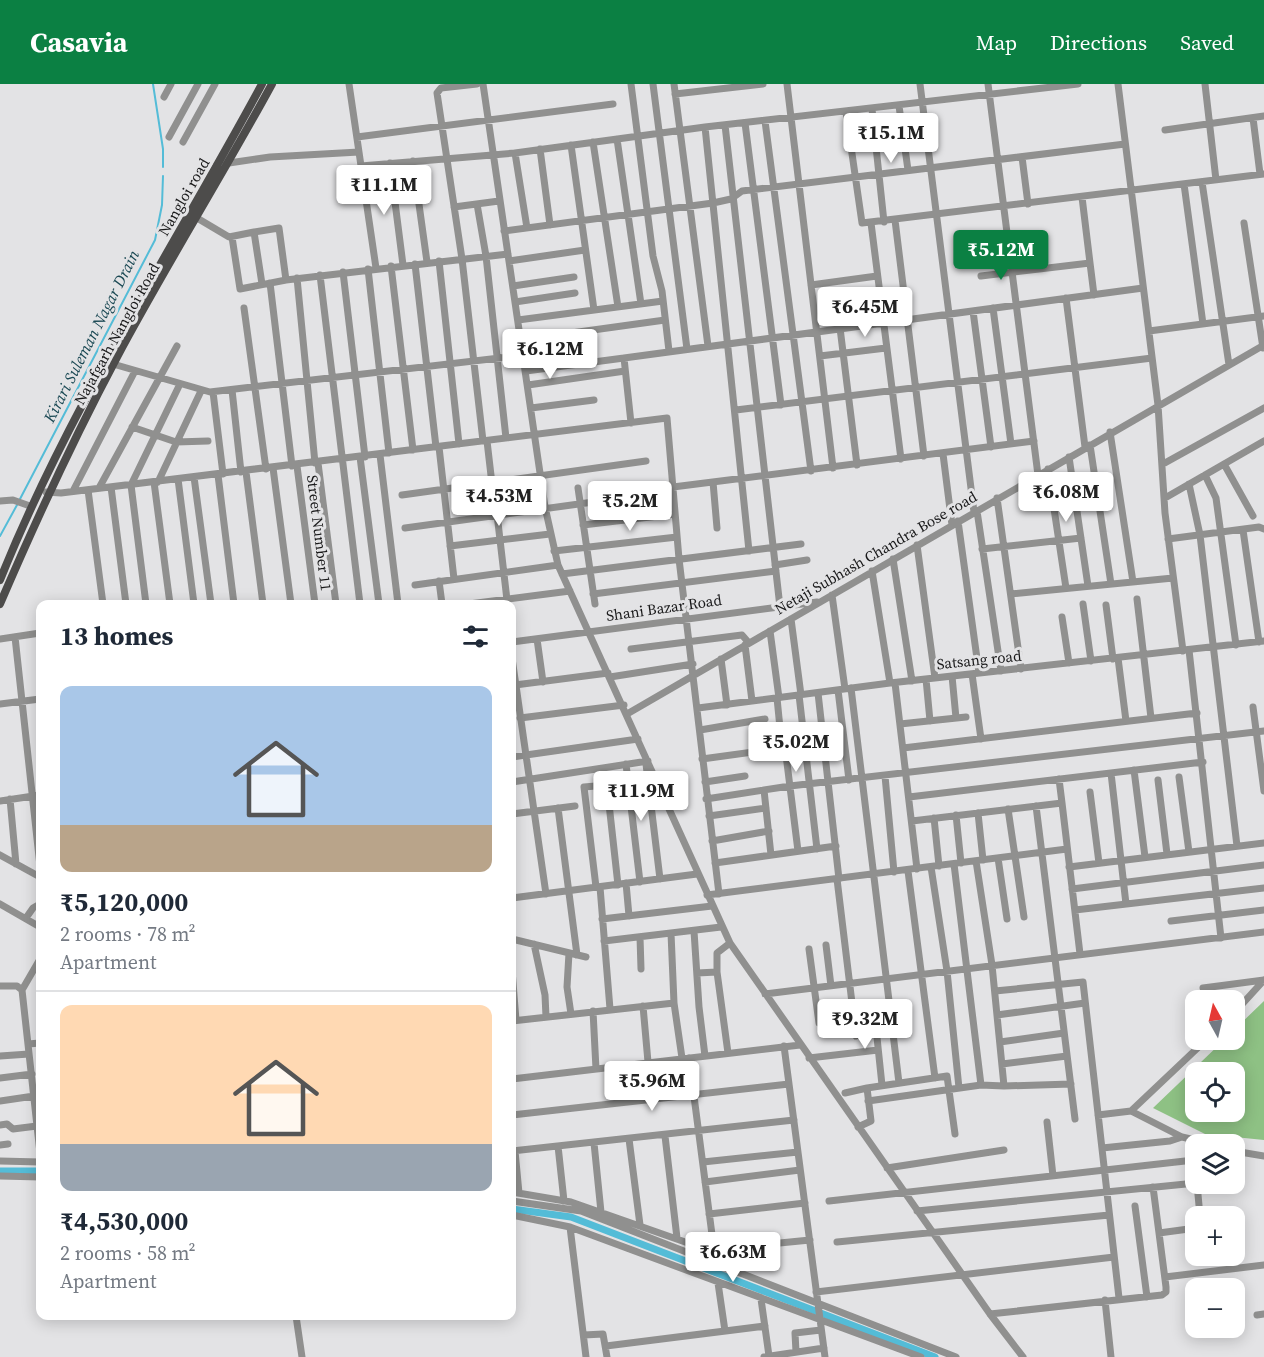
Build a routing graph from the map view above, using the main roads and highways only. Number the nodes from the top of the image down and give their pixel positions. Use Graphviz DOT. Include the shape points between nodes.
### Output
graph roads {
  1 [pos="262,84"];
  2 [pos="272,84"];
  3 [pos="0,580"];
  4 [pos="0,604"];
  1 -- 3 [label="main road, Nangloi road" via="110,352 30,506"];
  2 -- 4 [label="main road, Najafgarh Nangloi Road" via="113,364 48,493"];
}
